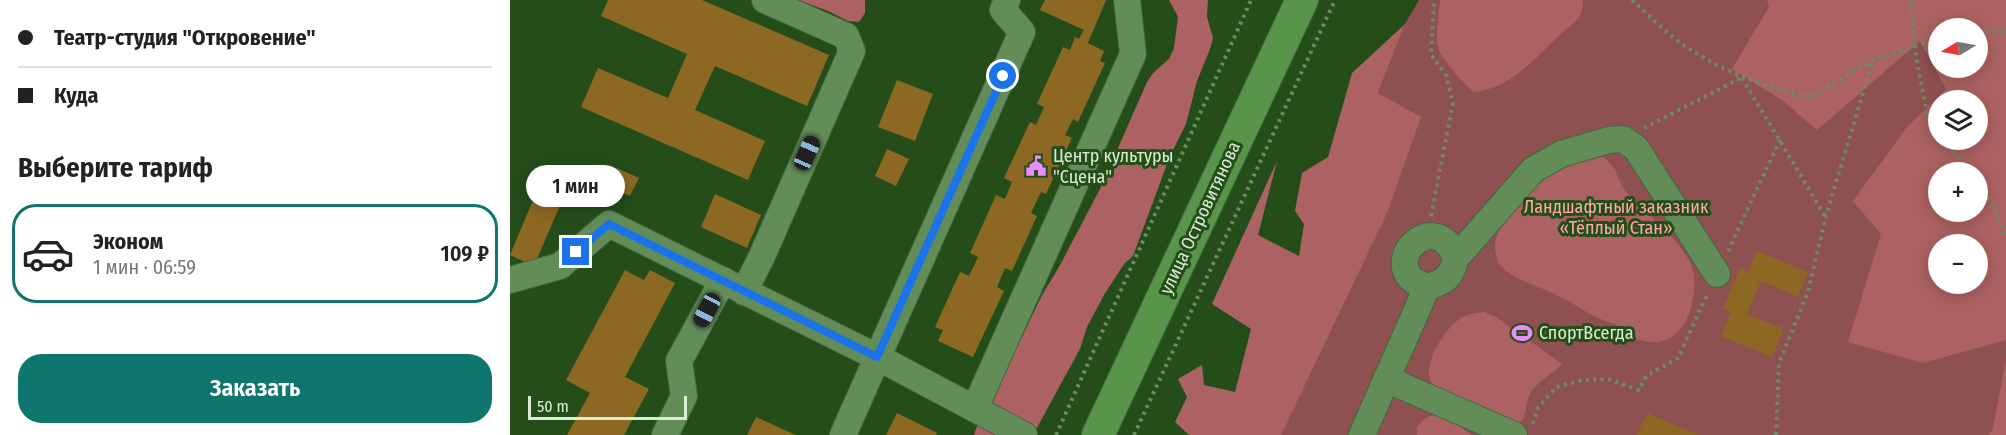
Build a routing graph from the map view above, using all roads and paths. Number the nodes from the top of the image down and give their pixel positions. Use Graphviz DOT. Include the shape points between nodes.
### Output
graph roads {
  1 [pos="765,0"];
  2 [pos="1007,0"];
  3 [pos="1127,0"];
  4 [pos="1251,0"];
  5 [pos="1302,0"];
  6 [pos="1335,0"];
  7 [pos="1434,0"];
  8 [pos="1632,0"];
  9 [pos="1911,0"];
  10 [pos="2006,31"];
  11 [pos="1988,32"];
  12 [pos="1928,42"];
  13 [pos="1914,45"];
  14 [pos="1873,60"];
  15 [pos="1742,78"];
  16 [pos="1928,119"];
  17 [pos="1623,140"];
  18 [pos="1952,150"];
  19 [pos="1962,162"];
  20 [pos="1988,195"];
  21 [pos="1826,216"];
  22 [pos="1428,237"];
  23 [pos="2006,237"];
  24 [pos="1456,258"];
  25 [pos="1717,274"];
  26 [pos="510,280"];
  27 [pos="734,286"];
  28 [pos="1427,287"];
  29 [pos="877,357"];
  30 [pos="1678,358"];
  31 [pos="1386,379"];
  32 [pos="975,408"];
  33 [pos="1523,430"];
  34 [pos="665,435"];
  35 [pos="843,435"];
  36 [pos="1024,435"];
  37 [pos="1056,435"];
  38 [pos="1098,435"];
  39 [pos="1134,435"];
  40 [pos="1362,435"];
  41 [pos="1776,435"];
  1 -- 27 [label="lane" via="846,36 852,51 762,256"];
  2 -- 29 [label="lane" via="1003,10 1022,33"];
  3 -- 32 [label="lane" via="1133,54"];
  4 -- 37 [label="path"];
  5 -- 38 [label="main road, улица Островитянова"];
  6 -- 39 [label="path"];
  7 -- 22 [label="path" via="1431,55 1446,75 1453,103"];
  8 -- 15 [label="path" via="1686,48"];
  9 -- 13 [label="path"];
  10 -- 11 [label="path"];
  12 -- 13 [label="path"];
  13 -- 14 [label="path"];
  13 -- 16 [label="path"];
  14 -- 15 [label="path" via="1811,97"];
  14 -- 21 [label="path"];
  15 -- 17 [label="path"];
  15 -- 21 [label="path"];
  17 -- 24 [label="lane" via="1609,140 1561,154 1533,170"];
  17 -- 25 [label="lane" via="1636,148"];
  18 -- 19 [label="path"];
  20 -- 23 [label="path"];
  21 -- 41 [label="path" via="1808,292 1779,363"];
  22 -- 24 [label="lane" via="1444,239"];
  22 -- 28 [label="lane" via="1411,244 1406,255 1407,270 1415,281"];
  24 -- 28 [label="lane" via="1452,273 1441,283"];
  26 -- 27 [label="lane" via="560,266 609,224"];
  27 -- 29 [label="lane"];
  27 -- 34 [label="lane" via="679,361 684,396"];
  28 -- 31 [label="lane"];
  29 -- 32 [label="lane"];
  29 -- 35 [label="lane"];
  30 -- 33 [label="path" via="1646,376 1639,390 1608,379 1556,387"];
  31 -- 33 [label="lane"];
  31 -- 40 [label="lane"];
  32 -- 36 [label="lane"];
}
